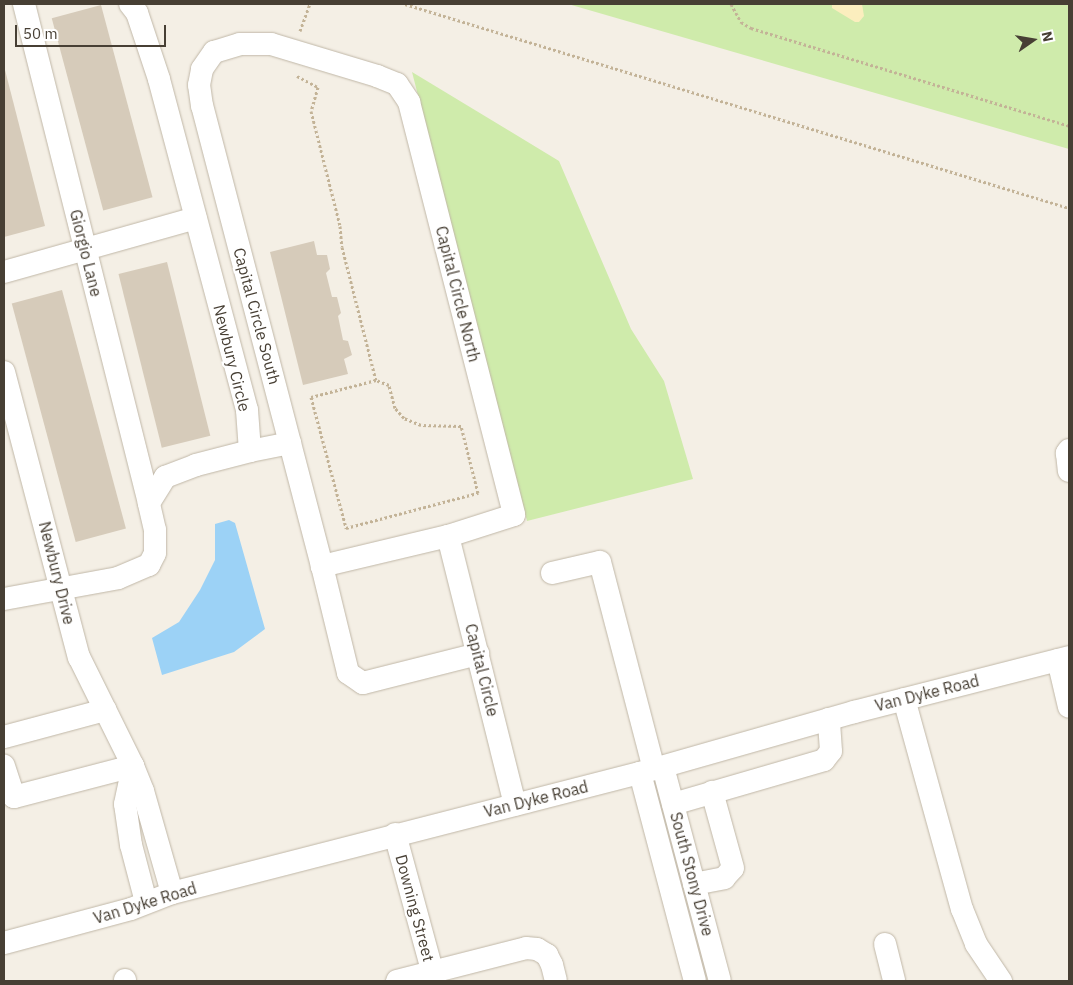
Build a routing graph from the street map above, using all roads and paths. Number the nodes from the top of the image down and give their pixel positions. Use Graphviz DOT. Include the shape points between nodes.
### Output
graph roads {
  1 [pos="24,4"];
  2 [pos="130,4"];
  3 [pos="310,4"];
  4 [pos="405,4"];
  5 [pos="731,4"];
  6 [pos="293,50"];
  7 [pos="324,60"];
  8 [pos="1069,126"];
  9 [pos="1069,208"];
  10 [pos="196,218"];
  11 [pos="84,247"];
  12 [pos="4,272"];
  13 [pos="4,372"];
  14 [pos="376,380"];
  15 [pos="290,444"];
  16 [pos="1069,450"];
  17 [pos="250,451"];
  18 [pos="1069,471"];
  19 [pos="149,502"];
  20 [pos="448,536"];
  21 [pos="322,566"];
  22 [pos="552,573"];
  23 [pos="62,589"];
  24 [pos="4,599"];
  25 [pos="478,654"];
  26 [pos="1064,658"];
  27 [pos="904,699"];
  28 [pos="1069,707"];
  29 [pos="105,710"];
  30 [pos="828,719"];
  31 [pos="4,737"];
  32 [pos="4,766"];
  33 [pos="132,766"];
  34 [pos="652,770"];
  35 [pos="712,792"];
  36 [pos="673,804"];
  37 [pos="515,805"];
  38 [pos="395,834"];
  39 [pos="694,884"];
  40 [pos="172,893"];
  41 [pos="146,902"];
  42 [pos="4,943"];
  43 [pos="885,944"];
  44 [pos="433,976"];
  45 [pos="397,981"];
  46 [pos="556,981"];
  47 [pos="695,981"];
  48 [pos="720,981"];
  49 [pos="894,981"];
  50 [pos="1001,981"];
  1 -- 11 [label="street, Giorgio Lane"];
  2 -- 10 [label="street, Newbury Circle" via="137,13 159,79"];
  3 -- 6 [label="path"];
  4 -- 9 [label="path"];
  5 -- 8 [label="path" via="741,22 751,28"];
  6 -- 7 [label="street, Capital Circle South"];
  6 -- 14 [label="path" via="281,68 318,87 311,111"];
  6 -- 15 [label="street, Capital Circle South" via="270,44 240,44 214,52 202,69 198,85"];
  7 -- 20 [label="street, Capital Circle North" via="396,84 409,102 514,515"];
  10 -- 11 [label="street"];
  10 -- 17 [label="street, Newbury Circle" via="246,410"];
  11 -- 12 [label="street"];
  11 -- 19 [label="street, Giorgio Lane"];
  13 -- 23 [label="street, Newbury Drive"];
  14 -- 14 [label="path" via="311,397 346,528 478,493 461,426 421,425 404,418 395,408 389,385"];
  15 -- 17 [label="street"];
  15 -- 21 [label="street, Capital Circle South"];
  16 -- 18 [label="street"];
  17 -- 19 [label="street" via="165,477"];
  19 -- 23 [label="street" via="155,530 155,553 149,565 118,578"];
  20 -- 21 [label="street"];
  20 -- 25 [label="street, Capital Circle"];
  21 -- 25 [label="street, Capital Circle South" via="348,673 363,683"];
  22 -- 34 [label="street" via="600,562"];
  23 -- 24 [label="street"];
  23 -- 29 [label="street, Newbury Drive" via="79,657"];
  25 -- 37 [label="street, Capital Circle"];
  26 -- 27 [label="street, Van Dyke Road"];
  26 -- 28 [label="street"];
  27 -- 30 [label="street, Van Dyke Road"];
  27 -- 50 [label="street" via="962,909 976,944"];
  29 -- 31 [label="street"];
  29 -- 33 [label="street, Newbury Drive"];
  30 -- 34 [label="street, Van Dyke Road"];
  30 -- 35 [label="street" via="831,751 824,760"];
  32 -- 33 [label="street" via="14,797"];
  33 -- 40 [label="street, Newbury Drive" via="143,791"];
  33 -- 41 [label="street" via="125,804 131,845"];
  34 -- 36 [label="street, South Stony Drive"];
  34 -- 37 [label="street, Van Dyke Road"];
  34 -- 47 [label="street, South Stony Drive"];
  35 -- 36 [label="street"];
  35 -- 39 [label="street" via="733,868 724,878"];
  36 -- 39 [label="street, South Stony Drive"];
  37 -- 38 [label="street, Van Dyke Road"];
  38 -- 40 [label="street, Van Dyke Road"];
  38 -- 44 [label="street, Downing Street"];
  39 -- 48 [label="street, South Stony Drive"];
  40 -- 41 [label="street, Van Dyke Road"];
  41 -- 42 [label="street, Van Dyke Road"];
  43 -- 49 [label="street"];
  44 -- 45 [label="street"];
  44 -- 46 [label="street" via="526,948 537,949 547,955"];
}
